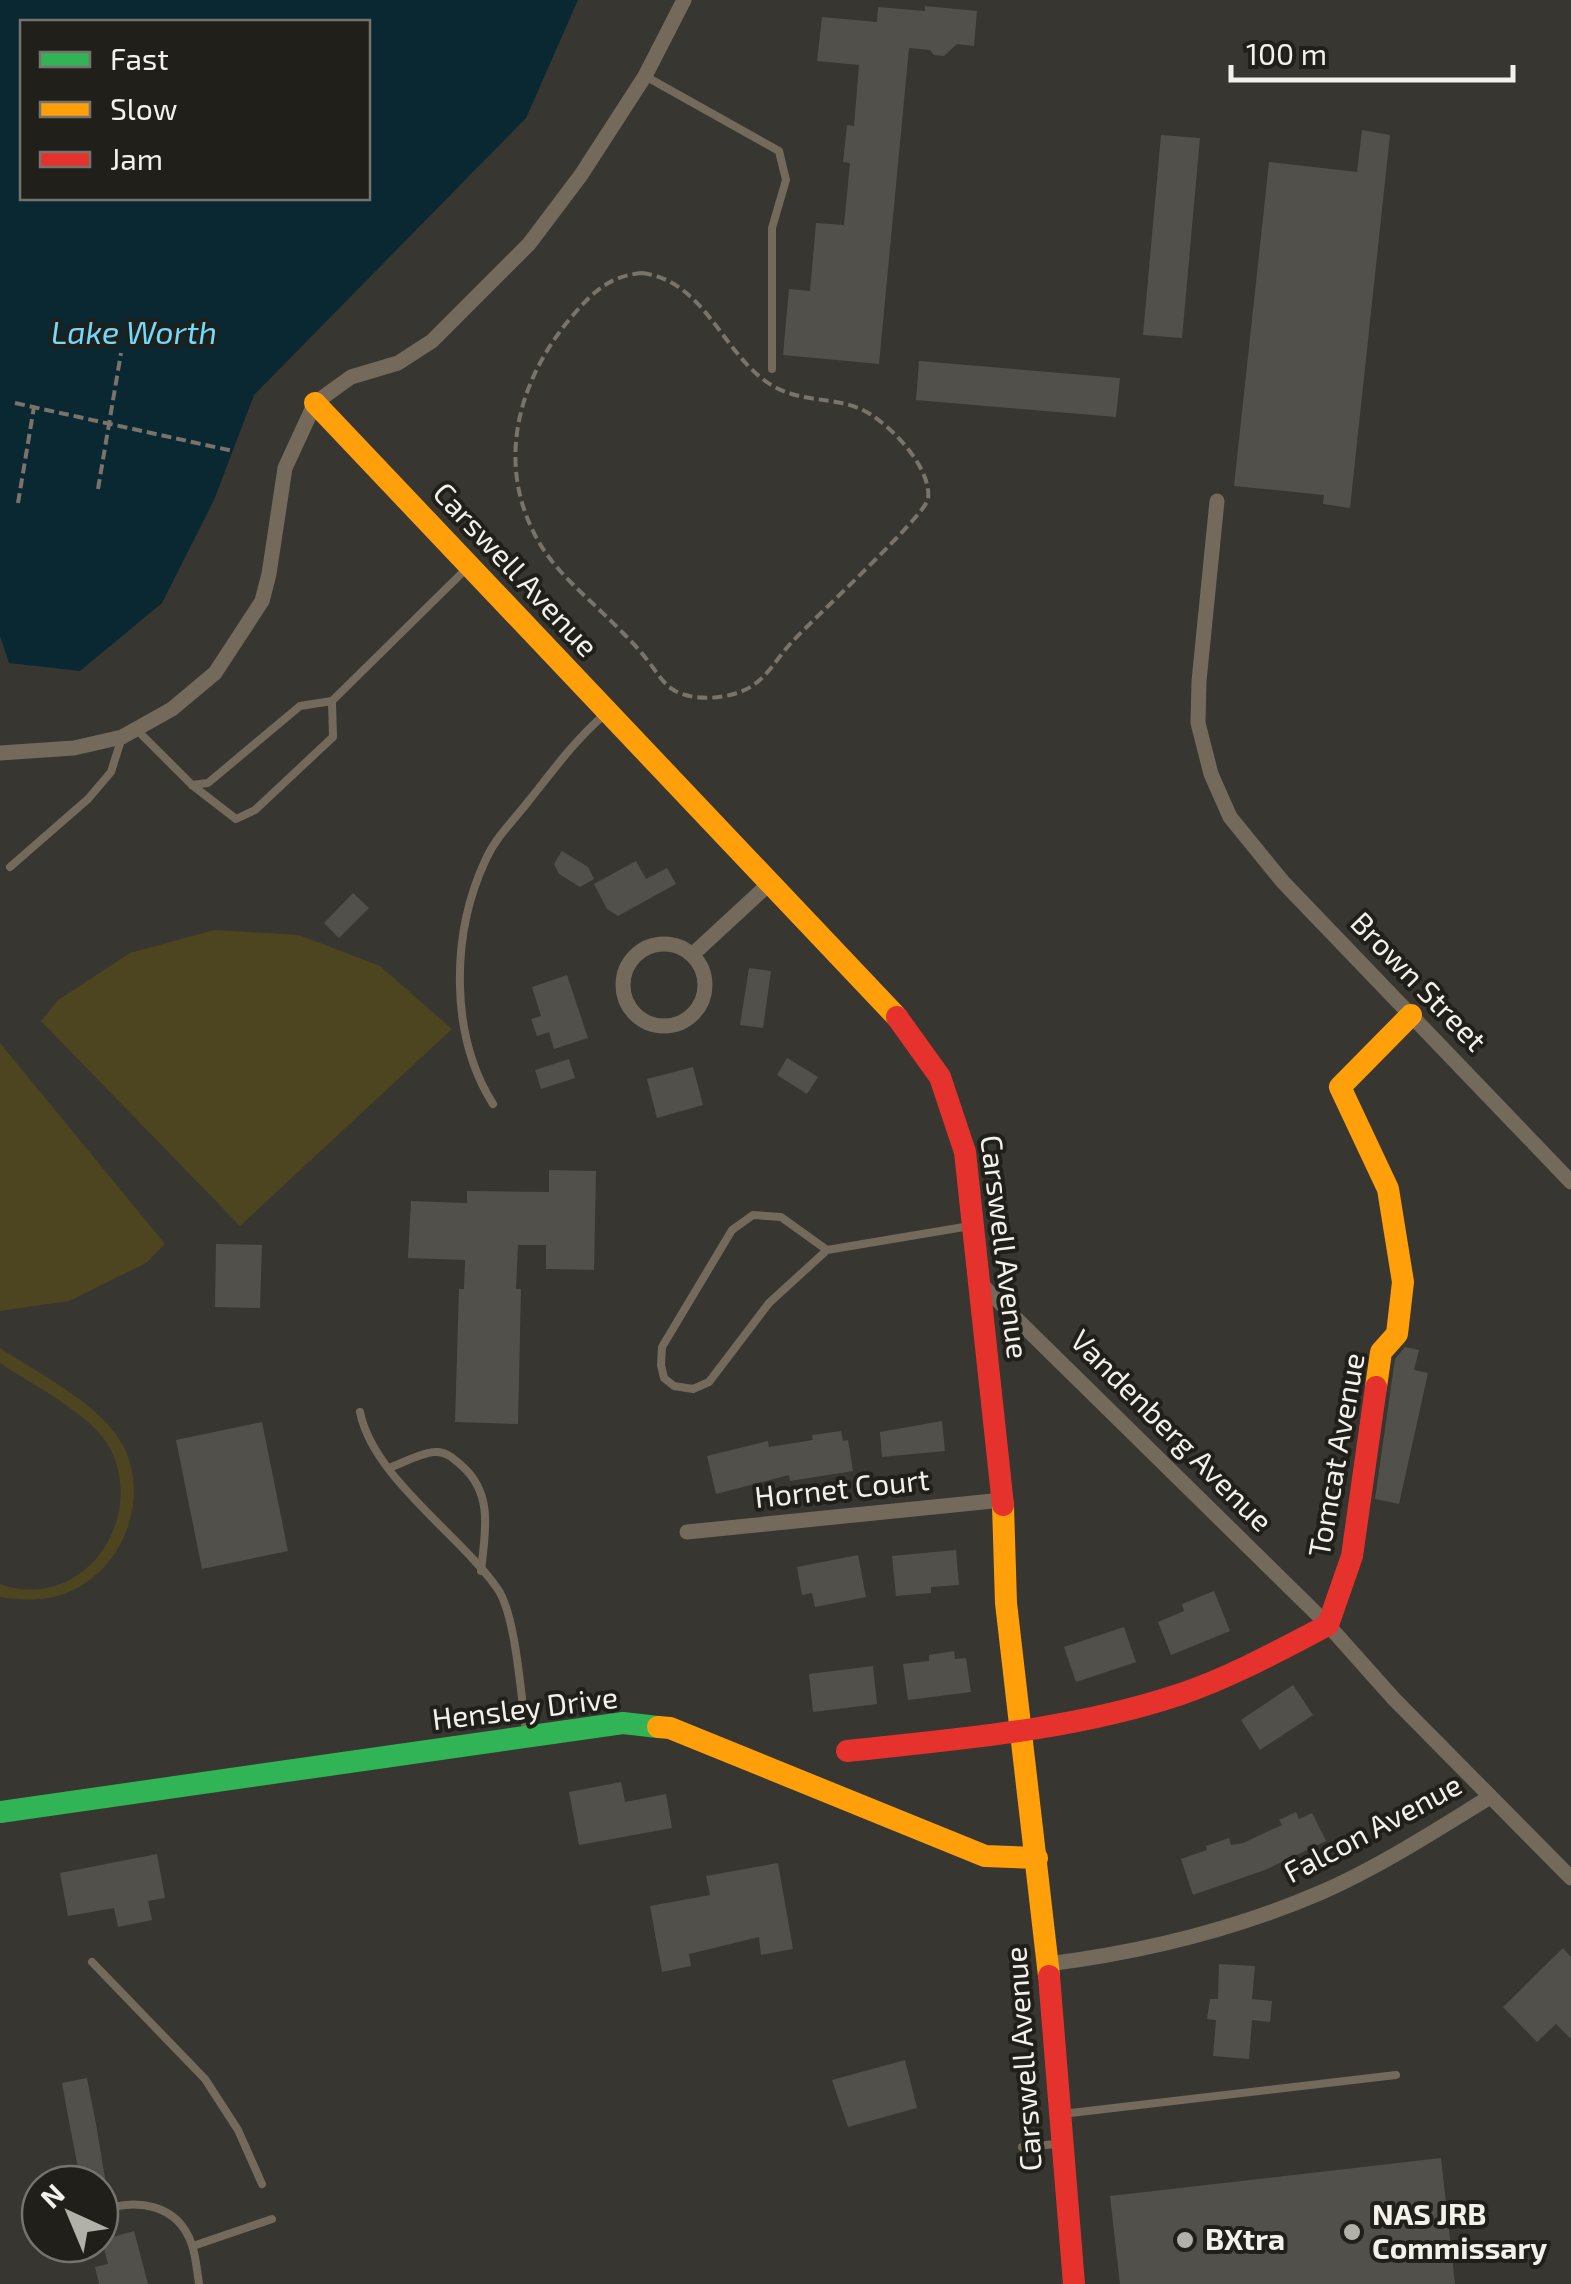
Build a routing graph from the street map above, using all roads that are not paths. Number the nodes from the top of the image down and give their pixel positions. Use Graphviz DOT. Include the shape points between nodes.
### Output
graph roads {
  1 [pos="684,0"];
  2 [pos="645,76"];
  3 [pos="772,369"];
  4 [pos="315,404"];
  5 [pos="1216,501"];
  6 [pos="470,565"];
  7 [pos="332,701"];
  8 [pos="607,712"];
  9 [pos="129,733"];
  10 [pos="0,753"];
  11 [pos="192,785"];
  12 [pos="10,867"];
  13 [pos="770,884"];
  14 [pos="692,955"];
  15 [pos="1411,1015"];
  16 [pos="494,1104"];
  17 [pos="1571,1182"];
  18 [pos="974,1225"];
  19 [pos="827,1250"];
  20 [pos="981,1284"];
  21 [pos="360,1412"];
  22 [pos="389,1468"];
  23 [pos="1002,1500"];
  24 [pos="687,1532"];
  25 [pos="481,1571"];
  26 [pos="1328,1625"];
  27 [pos="1022,1732"];
  28 [pos="527,1736"];
  29 [pos="846,1751"];
  30 [pos="1490,1797"];
  31 [pos="0,1812"];
  32 [pos="1036,1858"];
  33 [pos="1571,1878"];
  34 [pos="92,1962"];
  35 [pos="1048,1964"];
  36 [pos="1396,2075"];
  37 [pos="1058,2114"];
  38 [pos="1060,2144"];
  39 [pos="1022,2147"];
  40 [pos="262,2184"];
  41 [pos="120,2204"];
  42 [pos="272,2219"];
  43 [pos="193,2246"];
  44 [pos="199,2284"];
  45 [pos="1074,2284"];
  1 -- 2 [label="street"];
  2 -- 3 [label="lane" via="779,151 786,180 772,228"];
  2 -- 4 [label="street" via="571,189 482,294 432,341 398,363 351,377"];
  4 -- 6 [label="street, Carswell Avenue"];
  4 -- 9 [label="street" via="285,468 262,601 215,673"];
  5 -- 15 [label="street, Brown Street" via="1198,723 1211,774 1230,817 1282,882"];
  6 -- 7 [label="lane"];
  6 -- 8 [label="street, Carswell Avenue"];
  7 -- 11 [label="lane" via="300,706 208,783"];
  7 -- 11 [label="lane" via="333,737 256,810 236,818"];
  8 -- 13 [label="street, Carswell Avenue"];
  8 -- 16 [label="lane" via="500,836 467,912 463,1022 478,1080"];
  9 -- 10 [label="street" via="74,748"];
  9 -- 11 [label="lane"];
  9 -- 12 [label="lane" via="88,800"];
  13 -- 14 [label="street"];
  13 -- 18 [label="street, Carswell Avenue" via="894,1013 940,1077 965,1152"];
  14 -- 14 [label="street" via="662,944 636,955 623,993 637,1017 674,1026 696,1011 706,986"];
  15 -- 17 [label="street, Brown Street"];
  15 -- 26 [label="street, Tomcat Avenue" via="1340,1087 1388,1189 1403,1282 1397,1334 1380,1352 1352,1556"];
  18 -- 19 [label="lane"];
  18 -- 20 [label="street, Carswell Avenue"];
  19 -- 19 [label="lane" via="781,1216 753,1215 732,1230 662,1347 664,1378 693,1389 709,1382 769,1303"];
  20 -- 23 [label="street, Carswell Avenue"];
  20 -- 26 [label="street, Vandenberg Avenue"];
  21 -- 22 [label="lane" via="372,1447"];
  22 -- 25 [label="lane"];
  22 -- 25 [label="lane" via="436,1451 470,1473 487,1520"];
  23 -- 24 [label="street, Hornet Court"];
  23 -- 27 [label="street, Carswell Avenue"];
  25 -- 28 [label="lane" via="499,1590 510,1627"];
  26 -- 27 [label="street" via="1228,1676 1164,1699"];
  26 -- 30 [label="street, Vandenberg Avenue"];
  27 -- 29 [label="street"];
  27 -- 32 [label="street, Carswell Avenue"];
  28 -- 31 [label="street, Hensley Drive"];
  28 -- 32 [label="street, Hensley Drive" via="623,1723 670,1728 985,1856"];
  30 -- 33 [label="street, Vandenberg Avenue"];
  30 -- 35 [label="street, Falcon Avenue" via="1369,1869 1248,1920 1114,1956"];
  32 -- 35 [label="street, Carswell Avenue"];
  34 -- 40 [label="lane" via="204,2079 238,2130"];
  35 -- 37 [label="street, Carswell Avenue"];
  36 -- 37 [label="lane"];
  37 -- 38 [label="street, Carswell Avenue"];
  38 -- 39 [label="lane"];
  38 -- 45 [label="street, Carswell Avenue"];
  41 -- 43 [label="lane" via="153,2206 183,2226"];
  42 -- 43 [label="lane"];
  43 -- 44 [label="lane"];
}
